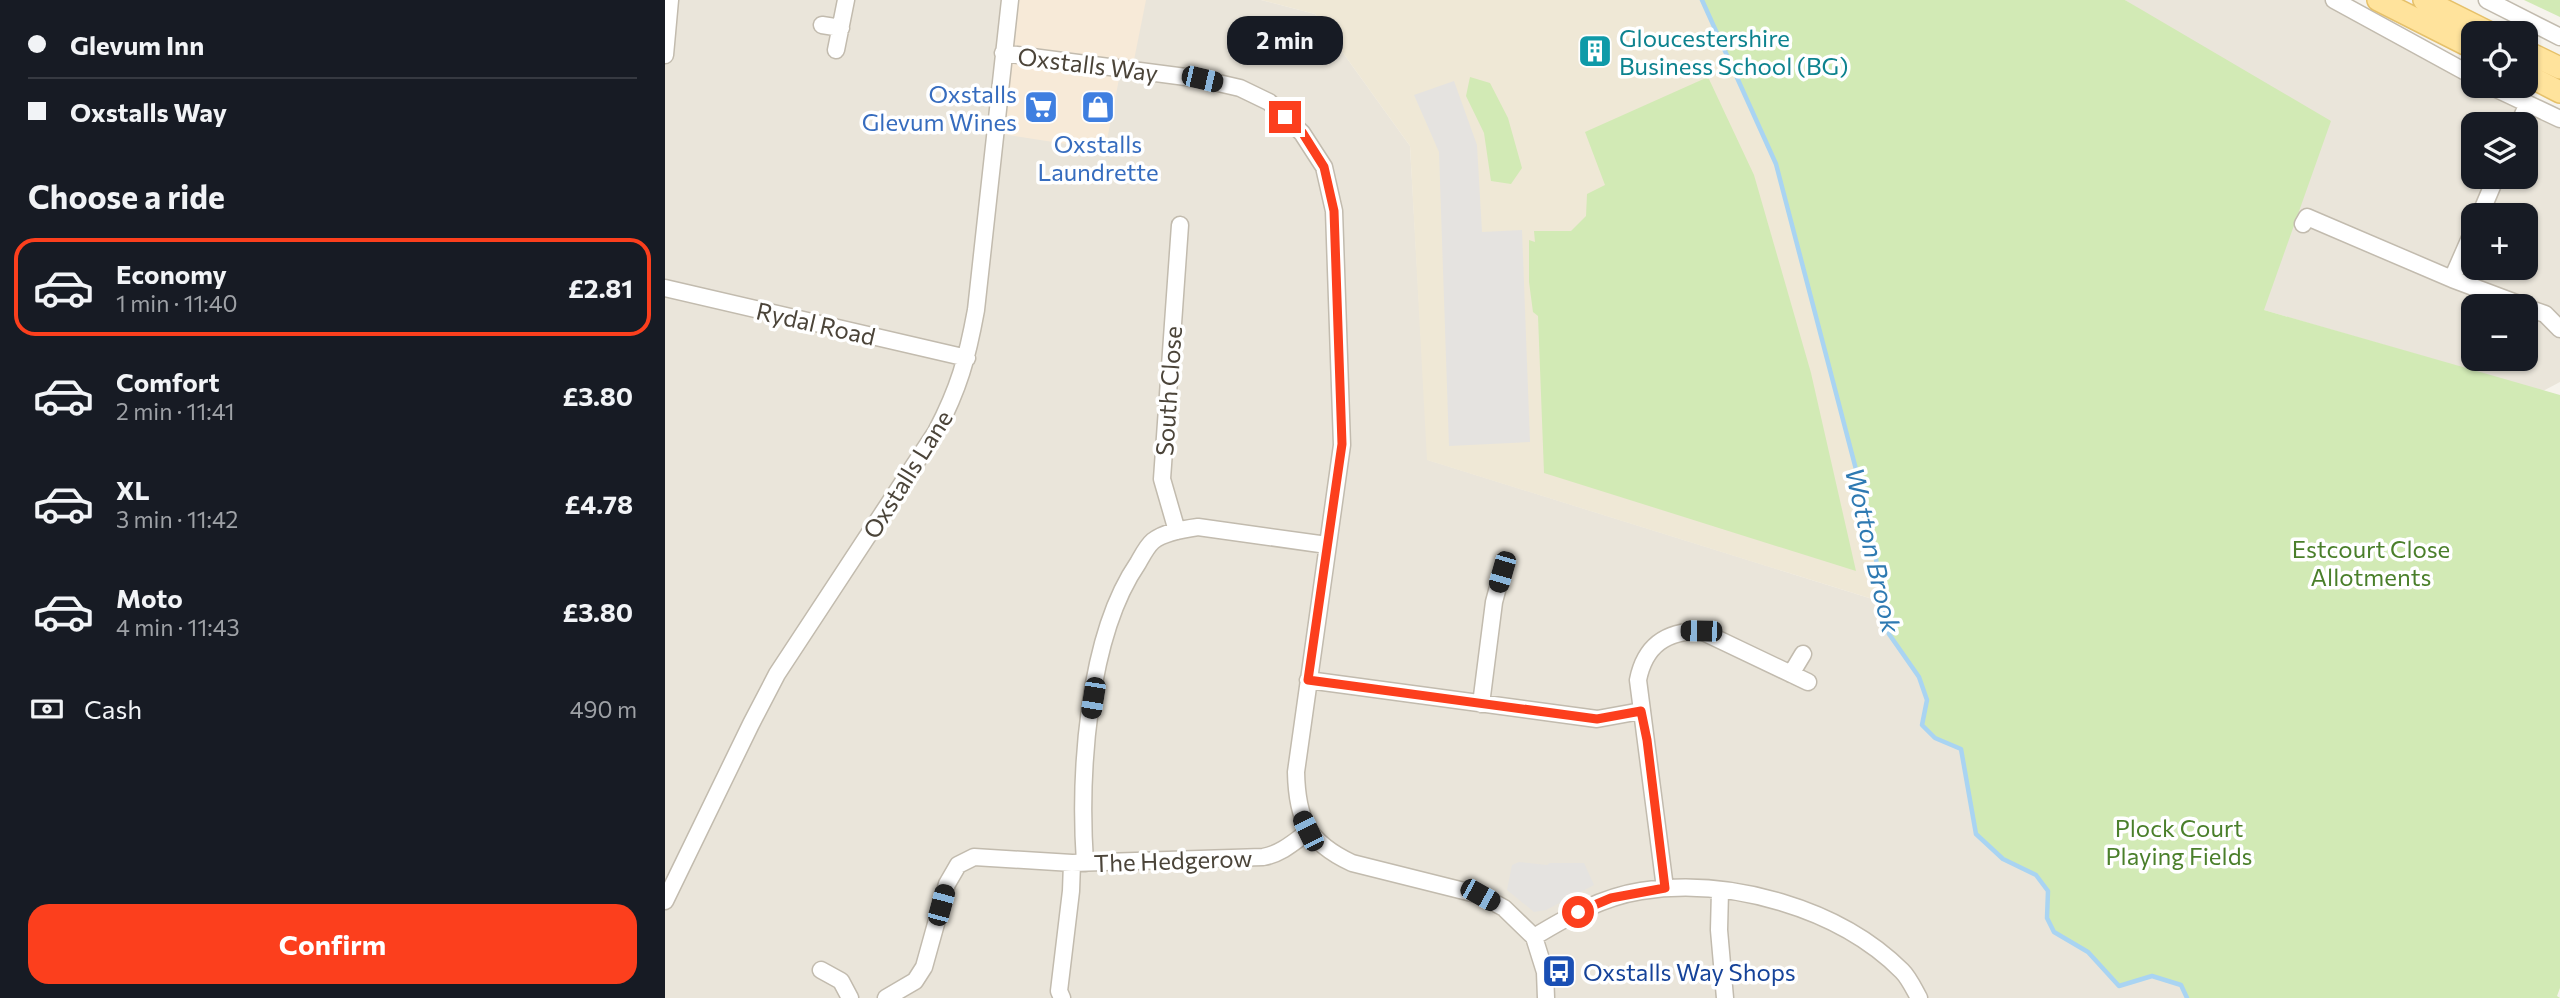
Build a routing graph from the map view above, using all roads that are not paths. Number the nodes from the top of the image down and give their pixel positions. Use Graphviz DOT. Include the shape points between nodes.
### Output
graph roads {
  1 [pos="670,0"];
  2 [pos="846,0"];
  3 [pos="1010,0"];
  4 [pos="2334,0"];
  5 [pos="2378,0"];
  6 [pos="2424,0"];
  7 [pos="2487,0"];
  8 [pos="2466,21"];
  9 [pos="822,24"];
  10 [pos="841,28"];
  11 [pos="2433,28"];
  12 [pos="2560,37"];
  13 [pos="2461,42"];
  14 [pos="836,50"];
  15 [pos="2424,51"];
  16 [pos="1003,53"];
  17 [pos="665,55"];
  18 [pos="2538,57"];
  19 [pos="2560,68"];
  20 [pos="2461,70"];
  21 [pos="2538,81"];
  22 [pos="2560,92"];
  23 [pos="2514,98"];
  24 [pos="2528,105"];
  25 [pos="2525,112"];
  26 [pos="2560,119"];
  27 [pos="2306,217"];
  28 [pos="1180,225"];
  29 [pos="2461,258"];
  30 [pos="2452,279"];
  31 [pos="665,288"];
  32 [pos="2491,294"];
  33 [pos="2538,312"];
  34 [pos="2560,329"];
  35 [pos="967,358"];
  36 [pos="1177,531"];
  37 [pos="1327,545"];
  38 [pos="1502,572"];
  39 [pos="1803,654"];
  40 [pos="1791,674"];
  41 [pos="1308,680"];
  42 [pos="1808,682"];
  43 [pos="1481,704"];
  44 [pos="1641,711"];
  45 [pos="1308,831"];
  46 [pos="1079,863"];
  47 [pos="1665,888"];
  48 [pos="1720,891"];
  49 [pos="665,901"];
  50 [pos="1534,937"];
  51 [pos="819,968"];
  52 [pos="850,998"];
  53 [pos="886,998"];
  54 [pos="1062,998"];
  55 [pos="1546,998"];
  56 [pos="1725,998"];
  57 [pos="1920,998"];
  1 -- 17 [label="street"];
  2 -- 10 [label="street"];
  3 -- 16 [label="street, Oxstalls Lane"];
  4 -- 15 [label="street"];
  5 -- 11 [label="main road"];
  6 -- 8 [label="main road"];
  7 -- 12 [label="street"];
  9 -- 10 [label="street"];
  10 -- 14 [label="street"];
  11 -- 13 [label="main road"];
  11 -- 15 [label="street"];
  15 -- 20 [label="street"];
  16 -- 35 [label="street, Oxstalls Lane"];
  16 -- 37 [label="street, Oxstalls Way" via="1240,88 1269,102 1302,132 1324,167 1334,211 1342,444"];
  18 -- 19 [label="main road"];
  21 -- 22 [label="main road"];
  23 -- 24 [label="street"];
  24 -- 25 [label="street"];
  24 -- 26 [label="street"];
  27 -- 30 [label="street"];
  28 -- 36 [label="street, South Close" via="1187,250 1162,479"];
  29 -- 30 [label="street"];
  30 -- 32 [label="street"];
  31 -- 35 [label="street, Rydal Road"];
  33 -- 34 [label="street"];
  35 -- 49 [label="street, Oxstalls Lane" via="955,396 936,432 777,674"];
  36 -- 37 [label="street" via="1198,527"];
  36 -- 46 [label="street" via="1152,541 1126,580 1100,652 1085,744"];
  37 -- 41 [label="street, Oxstalls Way"];
  38 -- 43 [label="street"];
  39 -- 40 [label="street"];
  40 -- 42 [label="street"];
  40 -- 44 [label="street" via="1701,631 1685,631 1669,636 1648,652 1638,680"];
  41 -- 43 [label="street"];
  41 -- 45 [label="street, Oxstalls Way" via="1296,772 1297,799"];
  43 -- 44 [label="street" via="1597,719"];
  44 -- 47 [label="street"];
  45 -- 46 [label="street, The Hedgerow" via="1274,856"];
  45 -- 50 [label="street" via="1321,846 1352,863 1480,895 1504,908"];
  46 -- 53 [label="street, The Hedgerow" via="991,857 963,861 947,884 924,967 915,981"];
  46 -- 54 [label="street" via="1071,891 1059,990"];
  47 -- 48 [label="street"];
  47 -- 50 [label="street" via="1611,898"];
  48 -- 56 [label="street"];
  48 -- 57 [label="street" via="1783,901 1831,921 1871,944 1904,973"];
  50 -- 55 [label="street" via="1545,972"];
  51 -- 52 [label="street" via="841,981"];
}
